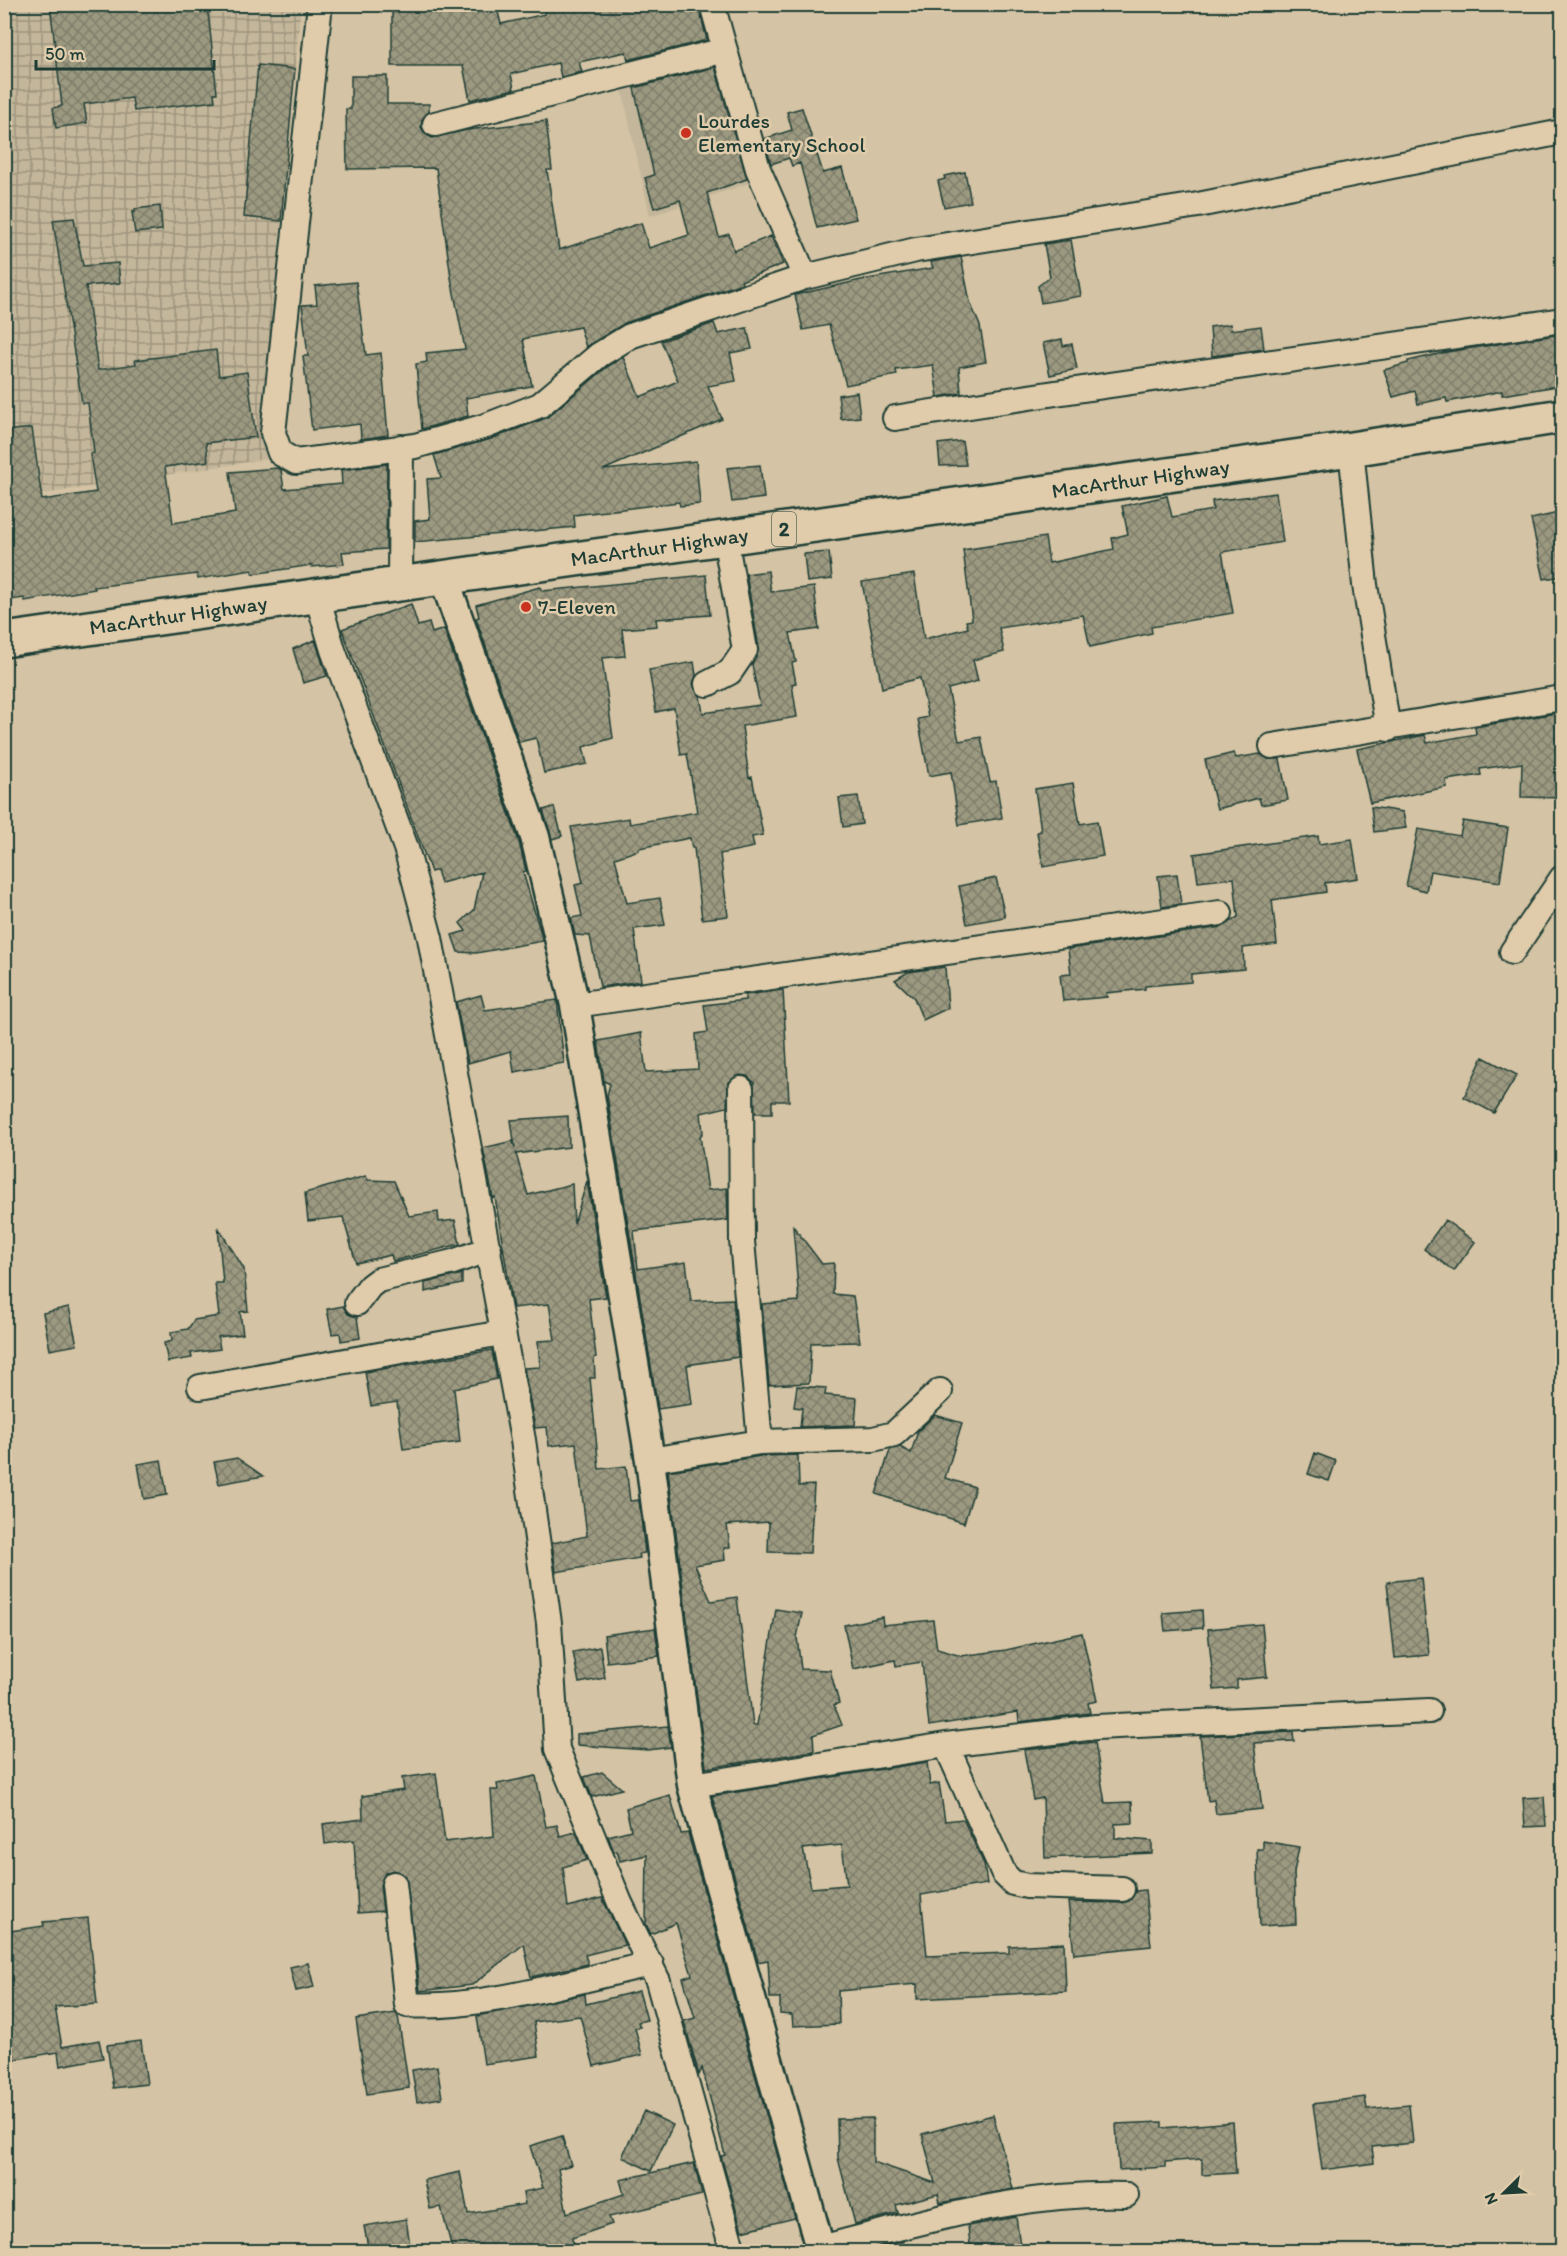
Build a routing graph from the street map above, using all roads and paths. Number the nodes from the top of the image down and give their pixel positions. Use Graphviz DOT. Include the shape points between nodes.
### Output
graph roads {
  1 [pos="320,4"];
  2 [pos="712,4"];
  3 [pos="725,50"];
  4 [pos="435,124"];
  5 [pos="1563,132"];
  6 [pos="805,277"];
  7 [pos="1563,320"];
  8 [pos="1563,416"];
  9 [pos="895,418"];
  10 [pos="401,447"];
  11 [pos="1351,449"];
  12 [pos="725,537"];
  13 [pos="444,578"];
  14 [pos="400,583"];
  15 [pos="317,596"];
  16 [pos="4,640"];
  17 [pos="707,684"];
  18 [pos="1563,698"];
  19 [pos="1388,729"];
  20 [pos="1272,746"];
  21 [pos="1563,878"];
  22 [pos="1220,913"];
  23 [pos="1512,952"];
  24 [pos="575,1005"];
  25 [pos="741,1089"];
  26 [pos="489,1249"];
  27 [pos="357,1303"];
  28 [pos="502,1332"];
  29 [pos="200,1387"];
  30 [pos="940,1391"];
  31 [pos="760,1442"];
  32 [pos="650,1460"];
  33 [pos="1429,1711"];
  34 [pos="946,1745"];
  35 [pos="692,1785"];
  36 [pos="394,1884"];
  37 [pos="1122,1889"];
  38 [pos="651,1964"];
  39 [pos="1126,2195"];
  40 [pos="820,2249"];
  41 [pos="733,2252"];
  1 -- 10 [label="street" via="273,433 280,453 296,462"];
  2 -- 3 [label="street"];
  3 -- 4 [label="street"];
  3 -- 6 [label="street" via="758,169"];
  5 -- 6 [label="street" via="1198,204 916,250"];
  6 -- 10 [label="street" via="630,336 540,405 462,434"];
  7 -- 9 [label="street" via="1015,397"];
  8 -- 11 [label="highway, MacArthur Highway / 2"];
  10 -- 14 [label="street"];
  11 -- 12 [label="highway, MacArthur Highway / 2"];
  11 -- 19 [label="street" via="1365,585"];
  12 -- 13 [label="highway, MacArthur Highway / 2"];
  12 -- 17 [label="street" via="746,650 730,672"];
  13 -- 14 [label="highway, MacArthur Highway / 2"];
  13 -- 24 [label="street" via="535,837"];
  14 -- 15 [label="highway, MacArthur Highway / 2"];
  15 -- 16 [label="highway, MacArthur Highway / 2"];
  15 -- 26 [label="street" via="419,892"];
  18 -- 19 [label="street"];
  19 -- 20 [label="street"];
  21 -- 23 [label="street"];
  22 -- 24 [label="street"];
  24 -- 32 [label="street"];
  25 -- 31 [label="street" via="742,1241"];
  26 -- 27 [label="street" via="378,1280"];
  26 -- 28 [label="street"];
  28 -- 29 [label="street"];
  28 -- 38 [label="street" via="543,1577 557,1749 620,1903"];
  30 -- 31 [label="street" via="894,1434 873,1439"];
  31 -- 32 [label="street"];
  32 -- 35 [label="street"];
  33 -- 34 [label="street" via="1096,1727"];
  34 -- 35 [label="street"];
  34 -- 37 [label="street" via="1004,1874 1013,1883"];
  35 -- 40 [label="street"];
  36 -- 38 [label="street" via="407,2004 476,2002"];
  38 -- 41 [label="street"];
  39 -- 40 [label="street" via="1079,2194 1008,2201"];
}
